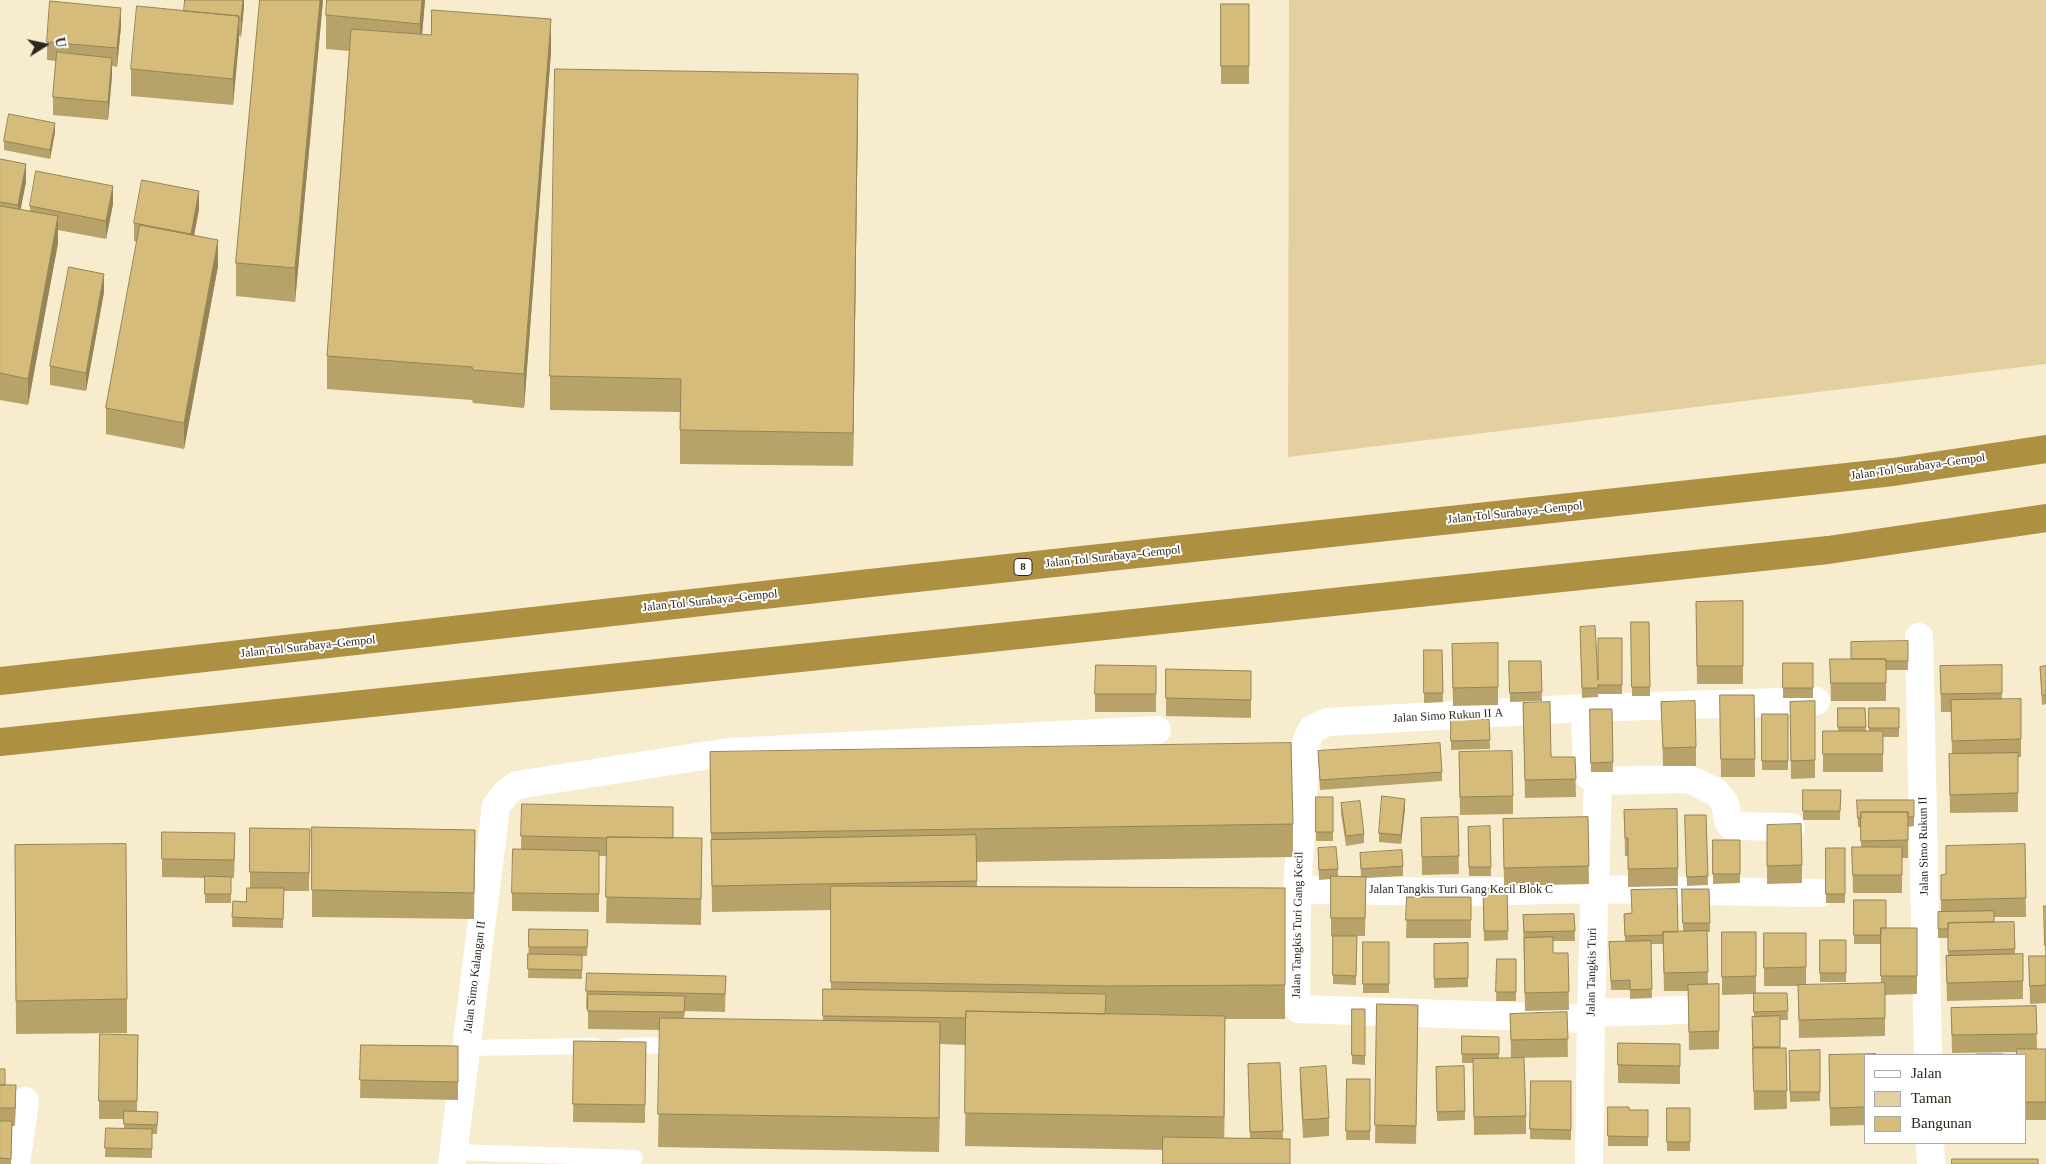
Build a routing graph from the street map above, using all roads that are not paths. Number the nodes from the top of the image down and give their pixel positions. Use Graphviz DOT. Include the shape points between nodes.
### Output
graph roads {
  1 [pos="2046,449"];
  2 [pos="2046,518"];
  3 [pos="1919,637"];
  4 [pos="0,681"];
  5 [pos="1816,701"];
  6 [pos="1585,708"];
  7 [pos="1312,729"];
  8 [pos="1157,730"];
  9 [pos="0,742"];
  10 [pos="1598,781"];
  11 [pos="1791,827"];
  12 [pos="1594,889"];
  13 [pos="1297,890"];
  14 [pos="1820,893"];
  15 [pos="1684,1010"];
  16 [pos="1591,1016"];
  17 [pos="693,1045"];
  18 [pos="466,1048"];
  19 [pos="1928,1054"];
  20 [pos="25,1101"];
  21 [pos="1930,1144"];
  22 [pos="452,1158"];
  23 [pos="634,1158"];
  24 [pos="16,1164"];
  25 [pos="1589,1164"];
  26 [pos="1930,1164"];
  1 -- 4 [label="highway, Jalan Tol Surabaya–Gempol / 8" via="1893,472"];
  2 -- 9 [label="highway" via="1828,550"];
  3 -- 19 [label="street, Jalan Simo Rukun II"];
  5 -- 6 [label="street, Jalan Simo Rukun II A"];
  6 -- 7 [label="street, Jalan Simo Rukun II A" via="1328,722"];
  6 -- 10 [label="street" via="1587,770 1589,776"];
  7 -- 13 [label="street, Jalan Tangkis Turi Gang Kecil" via="1307,739"];
  8 -- 18 [label="street, Jalan Simo Kalangan II" via="729,752 517,785 496,806"];
  10 -- 11 [label="street" via="1686,779 1716,792 1725,803 1732,826"];
  10 -- 12 [label="street, Jalan Tangkis Turi"];
  12 -- 13 [label="street, Jalan Tangkis Turi Gang Kecil Blok C" via="1470,892"];
  12 -- 14 [label="street, Jalan Tangkis Turi Gang Kecil Blok C"];
  12 -- 16 [label="street, Jalan Tangkis Turi"];
  13 -- 16 [label="street, Jalan Tangkis Turi Gang Kecil" via="1296,1005 1299,1009"];
  15 -- 16 [label="street"];
  16 -- 25 [label="street, Jalan Tangkis Turi"];
  17 -- 18 [label="lane"];
  18 -- 22 [label="street, Jalan Simo Kalangan II"];
  20 -- 24 [label="street"];
  21 -- 26 [label="street"];
  22 -- 23 [label="lane"];
}
